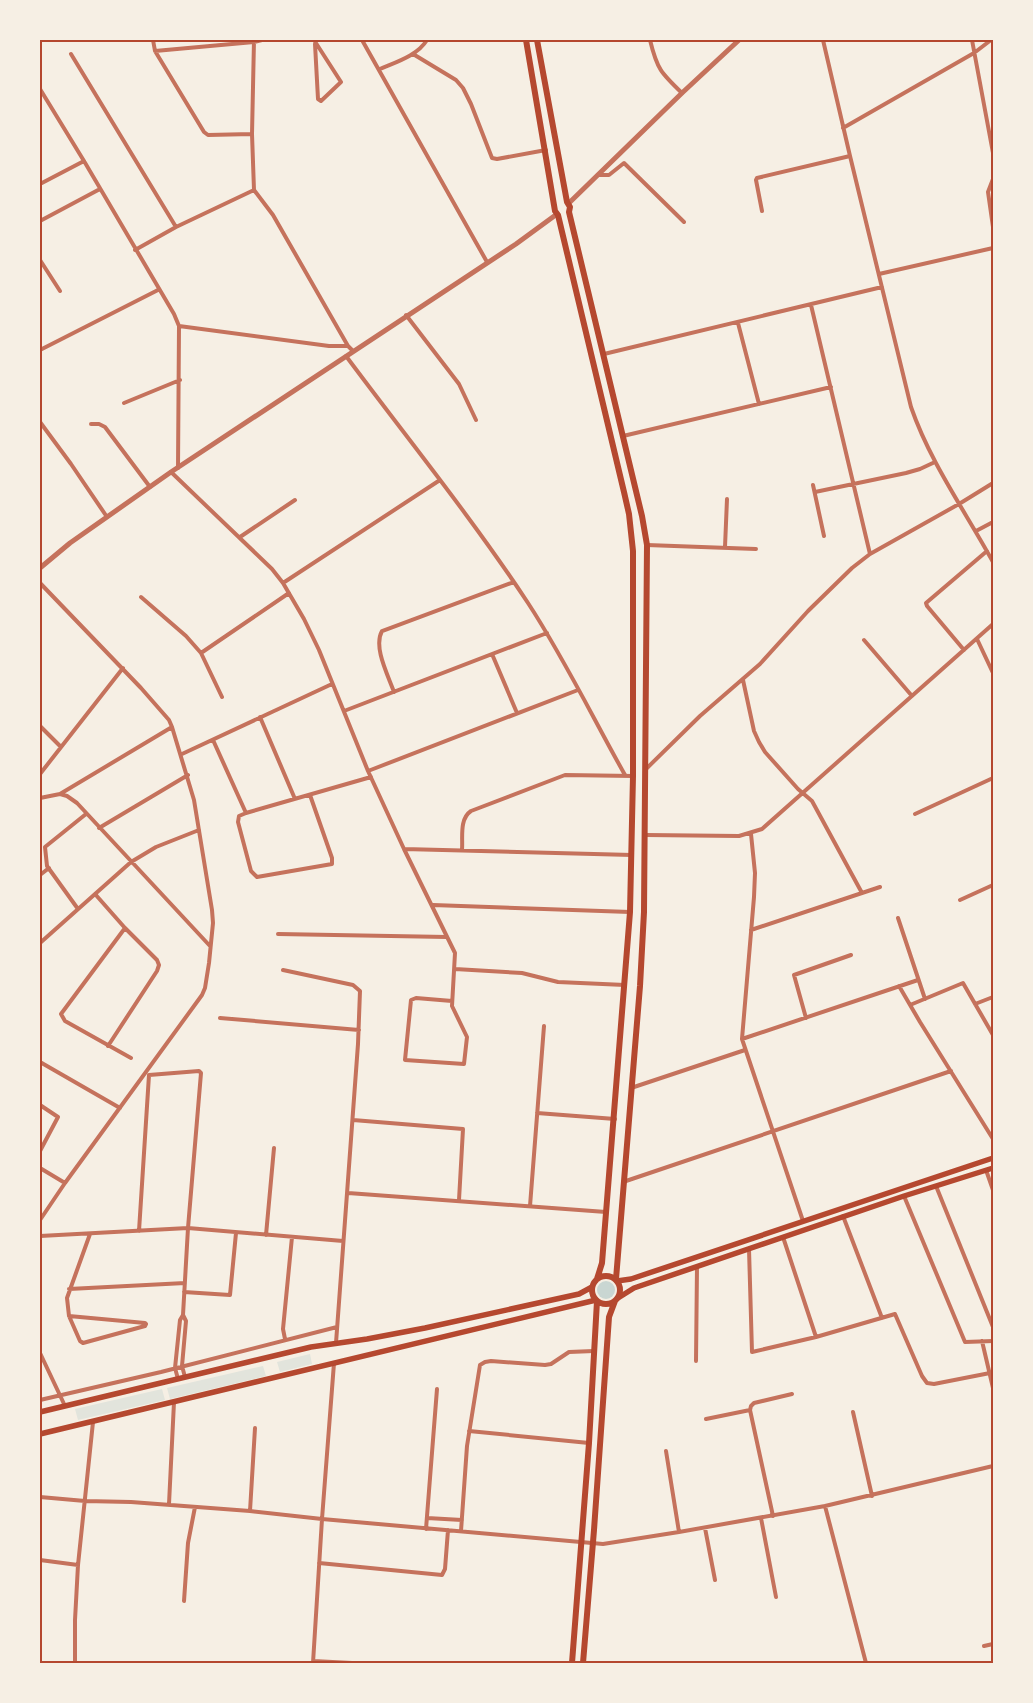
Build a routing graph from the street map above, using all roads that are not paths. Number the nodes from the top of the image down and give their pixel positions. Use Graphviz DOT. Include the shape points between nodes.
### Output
graph roads {
  1 [pos="153,40"];
  2 [pos="262,40"];
  3 [pos="362,40"];
  4 [pos="427,40"];
  5 [pos="526,40"];
  6 [pos="537,40"];
  7 [pos="650,40"];
  8 [pos="739,40"];
  9 [pos="823,40"];
  10 [pos="972,40"];
  11 [pos="991,40"];
  12 [pos="254,41"];
  13 [pos="315,42"];
  14 [pos="155,50"];
  15 [pos="974,53"];
  16 [pos="71,54"];
  17 [pos="413,54"];
  18 [pos="380,69"];
  19 [pos="40,89"];
  20 [pos="682,92"];
  21 [pos="843,128"];
  22 [pos="252,134"];
  23 [pos="546,150"];
  24 [pos="993,154"];
  25 [pos="850,156"];
  26 [pos="84,162"];
  27 [pos="598,175"];
  28 [pos="993,179"];
  29 [pos="40,184"];
  30 [pos="100,189"];
  31 [pos="254,190"];
  32 [pos="568,203"];
  33 [pos="556,206"];
  34 [pos="762,211"];
  35 [pos="569,212"];
  36 [pos="558,214"];
  37 [pos="40,221"];
  38 [pos="684,222"];
  39 [pos="176,227"];
  40 [pos="993,227"];
  41 [pos="993,248"];
  42 [pos="135,250"];
  43 [pos="40,260"];
  44 [pos="487,262"];
  45 [pos="880,274"];
  46 [pos="882,288"];
  47 [pos="158,290"];
  48 [pos="60,291"];
  49 [pos="811,305"];
  50 [pos="406,315"];
  51 [pos="738,322"];
  52 [pos="179,326"];
  53 [pos="348,346"];
  54 [pos="40,350"];
  55 [pos="353,351"];
  56 [pos="604,354"];
  57 [pos="346,356"];
  58 [pos="180,380"];
  59 [pos="831,387"];
  60 [pos="124,403"];
  61 [pos="759,404"];
  62 [pos="476,420"];
  63 [pos="40,422"];
  64 [pos="92,424"];
  65 [pos="623,436"];
  66 [pos="936,462"];
  67 [pos="178,468"];
  68 [pos="171,472"];
  69 [pos="440,480"];
  70 [pos="993,483"];
  71 [pos="813,484"];
  72 [pos="852,484"];
  73 [pos="150,487"];
  74 [pos="815,492"];
  75 [pos="727,499"];
  76 [pos="295,500"];
  77 [pos="959,504"];
  78 [pos="107,517"];
  79 [pos="993,522"];
  80 [pos="976,531"];
  81 [pos="824,536"];
  82 [pos="240,537"];
  83 [pos="647,544"];
  84 [pos="725,548"];
  85 [pos="756,549"];
  86 [pos="987,551"];
  87 [pos="870,554"];
  88 [pos="993,562"];
  89 [pos="40,568"];
  90 [pos="514,582"];
  91 [pos="40,583"];
  92 [pos="283,583"];
  93 [pos="289,593"];
  94 [pos="141,597"];
  95 [pos="993,624"];
  96 [pos="547,633"];
  97 [pos="977,639"];
  98 [pos="864,640"];
  99 [pos="964,650"];
  100 [pos="201,653"];
  101 [pos="492,654"];
  102 [pos="123,668"];
  103 [pos="993,674"];
  104 [pos="743,680"];
  105 [pos="332,684"];
  106 [pos="578,690"];
  107 [pos="394,692"];
  108 [pos="912,696"];
  109 [pos="222,697"];
  110 [pos="344,711"];
  111 [pos="517,713"];
  112 [pos="260,717"];
  113 [pos="40,726"];
  114 [pos="172,727"];
  115 [pos="213,740"];
  116 [pos="62,748"];
  117 [pos="182,754"];
  118 [pos="646,769"];
  119 [pos="368,770"];
  120 [pos="40,774"];
  121 [pos="188,776"];
  122 [pos="625,776"];
  123 [pos="634,776"];
  124 [pos="371,777"];
  125 [pos="993,778"];
  126 [pos="803,793"];
  127 [pos="60,794"];
  128 [pos="310,795"];
  129 [pos="40,798"];
  130 [pos="295,799"];
  131 [pos="246,813"];
  132 [pos="86,814"];
  133 [pos="915,814"];
  134 [pos="99,828"];
  135 [pos="200,830"];
  136 [pos="751,834"];
  137 [pos="646,835"];
  138 [pos="40,847"];
  139 [pos="45,847"];
  140 [pos="404,849"];
  141 [pos="462,850"];
  142 [pos="632,855"];
  143 [pos="131,862"];
  144 [pos="48,868"];
  145 [pos="40,875"];
  146 [pos="993,885"];
  147 [pos="880,887"];
  148 [pos="862,893"];
  149 [pos="95,894"];
  150 [pos="960,900"];
  151 [pos="433,905"];
  152 [pos="78,909"];
  153 [pos="630,912"];
  154 [pos="898,918"];
  155 [pos="125,928"];
  156 [pos="751,930"];
  157 [pos="278,934"];
  158 [pos="447,937"];
  159 [pos="40,943"];
  160 [pos="210,946"];
  161 [pos="851,956"];
  162 [pos="455,969"];
  163 [pos="283,970"];
  164 [pos="918,980"];
  165 [pos="625,985"];
  166 [pos="899,986"];
  167 [pos="993,997"];
  168 [pos="925,999"];
  169 [pos="452,1001"];
  170 [pos="976,1004"];
  171 [pos="910,1005"];
  172 [pos="220,1018"];
  173 [pos="806,1018"];
  174 [pos="544,1026"];
  175 [pos="359,1030"];
  176 [pos="993,1035"];
  177 [pos="742,1040"];
  178 [pos="108,1046"];
  179 [pos="745,1050"];
  180 [pos="131,1058"];
  181 [pos="40,1062"];
  182 [pos="149,1065"];
  183 [pos="951,1071"];
  184 [pos="149,1075"];
  185 [pos="631,1088"];
  186 [pos="40,1105"];
  187 [pos="120,1108"];
  188 [pos="537,1113"];
  189 [pos="615,1119"];
  190 [pos="353,1120"];
  191 [pos="772,1132"];
  192 [pos="993,1139"];
  193 [pos="274,1148"];
  194 [pos="40,1151"];
  195 [pos="993,1158"];
  196 [pos="40,1168"];
  197 [pos="993,1168"];
  198 [pos="986,1170"];
  199 [pos="623,1182"];
  200 [pos="65,1183"];
  201 [pos="936,1186"];
  202 [pos="993,1190"];
  203 [pos="348,1193"];
  204 [pos="904,1196"];
  205 [pos="459,1200"];
  206 [pos="530,1206"];
  207 [pos="606,1212"];
  208 [pos="843,1216"];
  209 [pos="40,1220"];
  210 [pos="803,1221"];
  211 [pos="188,1228"];
  212 [pos="139,1231"];
  213 [pos="236,1232"];
  214 [pos="90,1234"];
  215 [pos="266,1235"];
  216 [pos="40,1236"];
  217 [pos="292,1237"];
  218 [pos="783,1238"];
  219 [pos="343,1241"];
  220 [pos="749,1249"];
  221 [pos="697,1267"];
  222 [pos="597,1279"];
  223 [pos="617,1280"];
  224 [pos="184,1283"];
  225 [pos="592,1287"];
  226 [pos="69,1289"];
  227 [pos="184,1292"];
  228 [pos="597,1300"];
  229 [pos="616,1300"];
  230 [pos="183,1314"];
  231 [pos="69,1316"];
  232 [pos="882,1318"];
  233 [pos="337,1327"];
  234 [pos="993,1327"];
  235 [pos="816,1337"];
  236 [pos="284,1339"];
  237 [pos="982,1341"];
  238 [pos="993,1341"];
  239 [pos="336,1343"];
  240 [pos="594,1351"];
  241 [pos="40,1353"];
  242 [pos="696,1362"];
  243 [pos="334,1363"];
  244 [pos="182,1366"];
  245 [pos="175,1368"];
  246 [pos="990,1373"];
  247 [pos="185,1378"];
  248 [pos="178,1380"];
  249 [pos="993,1388"];
  250 [pos="436,1389"];
  251 [pos="60,1394"];
  252 [pos="792,1394"];
  253 [pos="40,1400"];
  254 [pos="174,1402"];
  255 [pos="65,1406"];
  256 [pos="750,1410"];
  257 [pos="40,1412"];
  258 [pos="852,1412"];
  259 [pos="706,1419"];
  260 [pos="93,1422"];
  261 [pos="255,1428"];
  262 [pos="469,1431"];
  263 [pos="40,1434"];
  264 [pos="590,1443"];
  265 [pos="666,1451"];
  266 [pos="993,1466"];
  267 [pos="872,1496"];
  268 [pos="40,1497"];
  269 [pos="85,1501"];
  270 [pos="169,1504"];
  271 [pos="826,1506"];
  272 [pos="195,1507"];
  273 [pos="250,1510"];
  274 [pos="773,1516"];
  275 [pos="426,1518"];
  276 [pos="761,1518"];
  277 [pos="322,1519"];
  278 [pos="462,1520"];
  279 [pos="705,1528"];
  280 [pos="426,1529"];
  281 [pos="448,1530"];
  282 [pos="461,1531"];
  283 [pos="680,1532"];
  284 [pos="582,1542"];
  285 [pos="593,1543"];
  286 [pos="40,1560"];
  287 [pos="319,1563"];
  288 [pos="78,1565"];
  289 [pos="715,1580"];
  290 [pos="776,1597"];
  291 [pos="184,1601"];
  292 [pos="993,1644"];
  293 [pos="984,1646"];
  294 [pos="313,1662"];
  295 [pos="75,1663"];
  296 [pos="352,1663"];
  297 [pos="572,1663"];
  298 [pos="583,1663"];
  299 [pos="866,1663"];
  1 -- 14 [label="street"];
  2 -- 12 [label="street"];
  3 -- 18 [label="street"];
  4 -- 17 [label="street"];
  5 -- 23 [label="main road"];
  6 -- 32 [label="main road"];
  7 -- 20 [label="street" via="657,66"];
  8 -- 20 [label="street"];
  9 -- 21 [label="street"];
  10 -- 15 [label="street"];
  11 -- 15 [label="street"];
  12 -- 14 [label="street"];
  12 -- 22 [label="street"];
  13 -- 13 [label="street" via="318,99 321,101 341,82"];
  14 -- 22 [label="street" via="204,132 208,135"];
  15 -- 21 [label="street"];
  15 -- 24 [label="street"];
  16 -- 39 [label="street"];
  17 -- 18 [label="street"];
  17 -- 23 [label="street" via="456,80 463,88 492,158"];
  18 -- 44 [label="street"];
  19 -- 26 [label="street"];
  20 -- 27 [label="street"];
  21 -- 25 [label="street"];
  22 -- 31 [label="street"];
  23 -- 33 [label="main road"];
  25 -- 34 [label="street" via="757,178"];
  25 -- 45 [label="street"];
  26 -- 29 [label="street"];
  26 -- 30 [label="street"];
  27 -- 32 [label="street"];
  27 -- 38 [label="street" via="609,175 624,163"];
  28 -- 40 [label="street" via="988,192"];
  30 -- 37 [label="street"];
  30 -- 42 [label="street"];
  31 -- 39 [label="street"];
  31 -- 53 [label="street" via="273,215"];
  32 -- 33 [label="main road" via="560,201"];
  32 -- 35 [label="main road"];
  33 -- 36 [label="main road"];
  35 -- 36 [label="main road" via="565,216"];
  35 -- 56 [label="main road"];
  36 -- 44 [label="street"];
  36 -- 123 [label="main road" via="631,532"];
  39 -- 42 [label="street"];
  41 -- 45 [label="street"];
  42 -- 47 [label="street"];
  43 -- 48 [label="street"];
  44 -- 50 [label="street"];
  45 -- 46 [label="street"];
  46 -- 49 [label="street"];
  46 -- 66 [label="street" via="911,407"];
  47 -- 52 [label="street"];
  47 -- 54 [label="street"];
  49 -- 51 [label="street"];
  49 -- 59 [label="street"];
  50 -- 55 [label="street"];
  50 -- 62 [label="street" via="459,384"];
  51 -- 56 [label="street"];
  51 -- 61 [label="street"];
  52 -- 53 [label="street"];
  52 -- 58 [label="street"];
  53 -- 55 [label="street"];
  55 -- 57 [label="street"];
  56 -- 65 [label="main road"];
  57 -- 67 [label="street"];
  57 -- 69 [label="street"];
  58 -- 60 [label="street"];
  58 -- 67 [label="street"];
  59 -- 61 [label="street"];
  59 -- 72 [label="street"];
  61 -- 65 [label="street"];
  63 -- 78 [label="street"];
  64 -- 73 [label="street" via="105,428"];
  65 -- 83 [label="main road"];
  66 -- 72 [label="street" via="906,473"];
  66 -- 77 [label="street"];
  67 -- 68 [label="street"];
  68 -- 73 [label="street"];
  68 -- 82 [label="street"];
  69 -- 90 [label="street"];
  69 -- 92 [label="street"];
  70 -- 77 [label="street"];
  71 -- 74 [label="street"];
  72 -- 74 [label="street"];
  72 -- 87 [label="street"];
  73 -- 78 [label="street"];
  74 -- 81 [label="street"];
  75 -- 84 [label="street"];
  76 -- 82 [label="street"];
  77 -- 80 [label="street"];
  77 -- 87 [label="street"];
  78 -- 89 [label="street" via="70,542"];
  79 -- 80 [label="street"];
  80 -- 86 [label="street"];
  82 -- 92 [label="street"];
  83 -- 84 [label="street"];
  83 -- 118 [label="main road"];
  84 -- 85 [label="street"];
  86 -- 88 [label="street"];
  86 -- 99 [label="street" via="926,603"];
  87 -- 104 [label="street" via="828,590"];
  90 -- 96 [label="street"];
  90 -- 107 [label="street" via="382,631 378,646"];
  91 -- 102 [label="street"];
  92 -- 93 [label="street"];
  93 -- 100 [label="street"];
  93 -- 105 [label="street" via="319,650"];
  94 -- 100 [label="street"];
  95 -- 97 [label="street"];
  96 -- 101 [label="street"];
  96 -- 106 [label="street"];
  97 -- 99 [label="street"];
  97 -- 103 [label="street"];
  98 -- 108 [label="street"];
  99 -- 108 [label="street"];
  100 -- 109 [label="street"];
  101 -- 107 [label="street"];
  101 -- 111 [label="street"];
  102 -- 114 [label="street" via="170,720"];
  102 -- 116 [label="street"];
  104 -- 118 [label="street" via="700,716"];
  104 -- 126 [label="street" via="759,742"];
  105 -- 110 [label="street"];
  105 -- 112 [label="street"];
  106 -- 111 [label="street"];
  106 -- 122 [label="street"];
  107 -- 110 [label="street"];
  108 -- 126 [label="street"];
  110 -- 119 [label="street"];
  111 -- 119 [label="street"];
  112 -- 115 [label="street"];
  112 -- 130 [label="street"];
  113 -- 116 [label="street"];
  114 -- 117 [label="street"];
  114 -- 127 [label="street"];
  115 -- 117 [label="street"];
  115 -- 131 [label="street"];
  116 -- 120 [label="street"];
  117 -- 121 [label="street"];
  118 -- 137 [label="main road"];
  119 -- 124 [label="street"];
  121 -- 134 [label="street"];
  121 -- 135 [label="street"];
  122 -- 123 [label="street"];
  122 -- 141 [label="street" via="565,775 471,811 463,820"];
  123 -- 142 [label="main road"];
  124 -- 128 [label="street"];
  124 -- 140 [label="street"];
  125 -- 133 [label="street"];
  126 -- 136 [label="street" via="773,821"];
  126 -- 148 [label="street" via="812,801"];
  127 -- 129 [label="street"];
  127 -- 132 [label="street" via="77,803"];
  128 -- 130 [label="street"];
  128 -- 131 [label="street" via="332,858 331,865 255,876 238,818"];
  130 -- 131 [label="street"];
  132 -- 134 [label="street"];
  132 -- 139 [label="street"];
  134 -- 143 [label="street"];
  135 -- 143 [label="street"];
  135 -- 160 [label="street" via="212,910"];
  136 -- 137 [label="street"];
  136 -- 156 [label="street" via="755,873"];
  137 -- 185 [label="main road"];
  138 -- 139 [label="street"];
  139 -- 144 [label="street"];
  140 -- 141 [label="street"];
  140 -- 151 [label="street"];
  141 -- 142 [label="street"];
  142 -- 153 [label="main road"];
  143 -- 149 [label="street"];
  143 -- 160 [label="street"];
  144 -- 145 [label="street"];
  144 -- 152 [label="street"];
  146 -- 150 [label="street"];
  147 -- 148 [label="street"];
  148 -- 156 [label="street"];
  149 -- 152 [label="street"];
  149 -- 155 [label="street"];
  151 -- 153 [label="street"];
  151 -- 158 [label="street"];
  152 -- 159 [label="street"];
  153 -- 165 [label="main road"];
  154 -- 164 [label="street"];
  155 -- 178 [label="street" via="159,965"];
  155 -- 178 [label="street" via="61,1014 64,1021"];
  156 -- 177 [label="street"];
  157 -- 158 [label="street"];
  158 -- 162 [label="street" via="455,953"];
  160 -- 182 [label="street" via="208,974 202,995"];
  161 -- 173 [label="street" via="794,974"];
  162 -- 165 [label="street" via="522,973 558,982"];
  162 -- 169 [label="street"];
  163 -- 175 [label="street" via="357,987 360,991"];
  164 -- 166 [label="street"];
  164 -- 168 [label="street"];
  165 -- 189 [label="main road"];
  166 -- 171 [label="street"];
  166 -- 173 [label="street"];
  167 -- 170 [label="street"];
  168 -- 170 [label="street" via="963,983"];
  168 -- 171 [label="street"];
  169 -- 169 [label="street" via="467,1037 464,1064 405,1060 411,1000"];
  170 -- 176 [label="street"];
  171 -- 183 [label="street"];
  172 -- 175 [label="street"];
  173 -- 177 [label="street"];
  174 -- 188 [label="street"];
  175 -- 190 [label="street"];
  177 -- 179 [label="street"];
  178 -- 180 [label="street"];
  179 -- 185 [label="street"];
  179 -- 191 [label="street"];
  181 -- 187 [label="street"];
  182 -- 184 [label="street"];
  182 -- 187 [label="street"];
  183 -- 191 [label="street"];
  183 -- 192 [label="street"];
  184 -- 211 [label="street" via="200,1071"];
  184 -- 212 [label="street"];
  185 -- 199 [label="main road"];
  186 -- 194 [label="street" via="58,1117"];
  187 -- 200 [label="street"];
  188 -- 189 [label="street"];
  188 -- 206 [label="street"];
  189 -- 207 [label="main road"];
  190 -- 203 [label="street"];
  190 -- 205 [label="street" via="463,1128"];
  191 -- 199 [label="street"];
  191 -- 210 [label="street"];
  193 -- 215 [label="street"];
  195 -- 210 [label="main road"];
  196 -- 200 [label="street"];
  197 -- 198 [label="main road"];
  198 -- 201 [label="main road"];
  198 -- 202 [label="street"];
  199 -- 223 [label="main road"];
  200 -- 209 [label="street"];
  201 -- 204 [label="main road"];
  201 -- 234 [label="street"];
  203 -- 205 [label="street"];
  203 -- 219 [label="street"];
  204 -- 208 [label="main road"];
  204 -- 237 [label="street" via="965,1342"];
  205 -- 206 [label="street"];
  206 -- 207 [label="street"];
  207 -- 222 [label="main road" via="602,1263"];
  208 -- 218 [label="main road"];
  208 -- 232 [label="street"];
  210 -- 223 [label="main road" via="631,1279"];
  211 -- 212 [label="street"];
  211 -- 213 [label="street"];
  211 -- 224 [label="street"];
  212 -- 214 [label="street"];
  213 -- 215 [label="street"];
  213 -- 227 [label="street" via="230,1295"];
  214 -- 216 [label="street"];
  214 -- 226 [label="street"];
  215 -- 217 [label="street"];
  217 -- 219 [label="street"];
  217 -- 236 [label="street"];
  218 -- 220 [label="main road"];
  218 -- 235 [label="street"];
  219 -- 233 [label="street"];
  220 -- 221 [label="main road"];
  220 -- 235 [label="street" via="752,1352"];
  221 -- 229 [label="main road" via="634,1288"];
  221 -- 242 [label="street"];
  222 -- 223 [label="main road" via="605,1276"];
  222 -- 225 [label="main road"];
  223 -- 229 [label="main road" via="621,1289"];
  224 -- 226 [label="street"];
  224 -- 227 [label="street"];
  225 -- 228 [label="main road"];
  225 -- 239 [label="main road" via="586,1292 425,1328"];
  226 -- 231 [label="street"];
  227 -- 230 [label="street"];
  228 -- 229 [label="main road" via="606,1304"];
  228 -- 240 [label="main road"];
  228 -- 243 [label="main road"];
  229 -- 285 [label="main road" via="609,1317"];
  230 -- 244 [label="street" via="186,1321"];
  230 -- 245 [label="street"];
  231 -- 231 [label="street" via="145,1323 146,1324 83,1343"];
  232 -- 235 [label="street"];
  232 -- 246 [label="street" via="897,1315 927,1383 937,1384"];
  233 -- 236 [label="street"];
  233 -- 239 [label="street"];
  236 -- 244 [label="street"];
  237 -- 238 [label="street"];
  237 -- 246 [label="street"];
  239 -- 247 [label="main road" via="311,1346"];
  240 -- 262 [label="street" via="569,1352 545,1365 485,1362 480,1365"];
  240 -- 264 [label="main road"];
  241 -- 251 [label="street"];
  243 -- 254 [label="main road"];
  243 -- 277 [label="street"];
  244 -- 245 [label="street"];
  244 -- 247 [label="street"];
  245 -- 248 [label="street"];
  245 -- 251 [label="street"];
  246 -- 249 [label="street"];
  247 -- 248 [label="main road"];
  248 -- 255 [label="main road"];
  250 -- 275 [label="street"];
  251 -- 253 [label="street"];
  251 -- 255 [label="street"];
  252 -- 256 [label="street" via="754,1403"];
  254 -- 260 [label="main road"];
  254 -- 270 [label="street"];
  255 -- 257 [label="main road"];
  256 -- 259 [label="street"];
  256 -- 274 [label="street"];
  258 -- 267 [label="street"];
  260 -- 263 [label="main road"];
  260 -- 269 [label="street"];
  261 -- 273 [label="street"];
  262 -- 264 [label="street"];
  262 -- 278 [label="street"];
  264 -- 284 [label="main road"];
  265 -- 283 [label="street"];
  266 -- 267 [label="street"];
  267 -- 271 [label="street"];
  268 -- 269 [label="street"];
  269 -- 270 [label="street"];
  269 -- 288 [label="street"];
  270 -- 272 [label="street"];
  271 -- 274 [label="street"];
  271 -- 299 [label="street"];
  272 -- 273 [label="street"];
  272 -- 291 [label="street" via="188,1543"];
  273 -- 277 [label="street"];
  274 -- 276 [label="street"];
  275 -- 278 [label="street"];
  275 -- 280 [label="street"];
  276 -- 279 [label="street"];
  276 -- 290 [label="street"];
  277 -- 280 [label="street"];
  277 -- 287 [label="street"];
  278 -- 282 [label="street"];
  279 -- 283 [label="street"];
  279 -- 289 [label="street"];
  280 -- 281 [label="street"];
  281 -- 282 [label="street"];
  281 -- 287 [label="street" via="442,1575"];
  282 -- 284 [label="street"];
  283 -- 285 [label="street" via="612,1544"];
  284 -- 285 [label="street"];
  284 -- 297 [label="main road"];
  285 -- 298 [label="main road"];
  286 -- 288 [label="street"];
  287 -- 294 [label="street"];
  288 -- 295 [label="street"];
  292 -- 293 [label="street"];
  294 -- 296 [label="street"];
}
